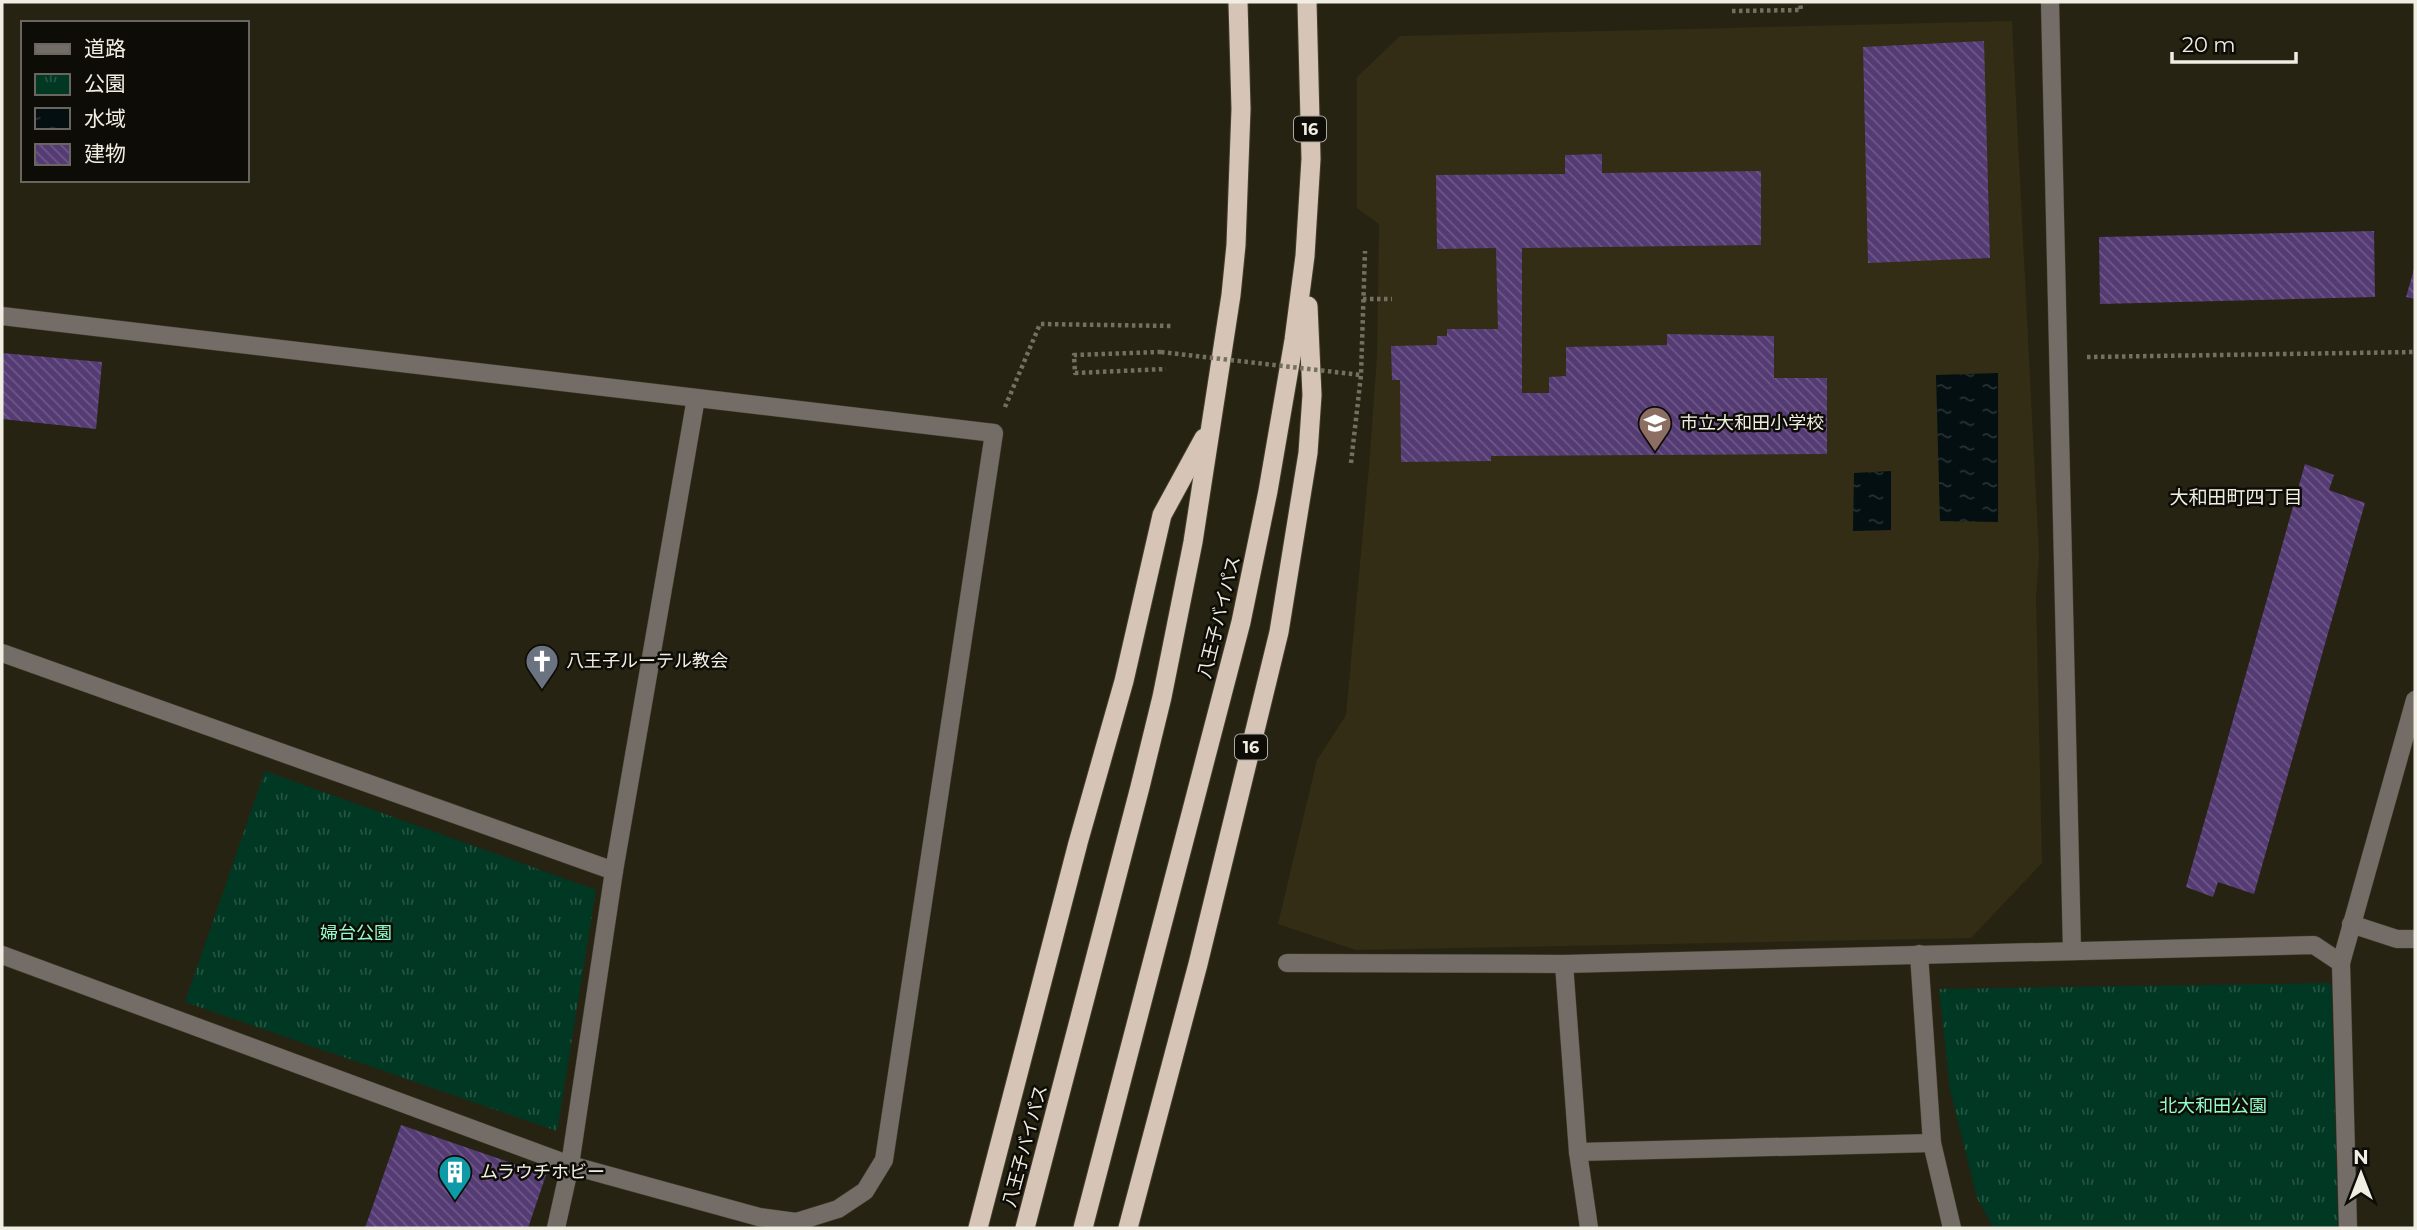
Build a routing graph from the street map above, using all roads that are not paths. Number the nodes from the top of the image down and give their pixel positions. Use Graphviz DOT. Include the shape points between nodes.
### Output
graph roads {
  1 [pos="1238,2"];
  2 [pos="1307,2"];
  3 [pos="2050,2"];
  4 [pos="1305,256"];
  5 [pos="2,316"];
  6 [pos="696,398"];
  7 [pos="1212,423"];
  8 [pos="2,653"];
  9 [pos="2415,699"];
  10 [pos="614,871"];
  11 [pos="2351,924"];
  12 [pos="2415,939"];
  13 [pos="2072,951"];
  14 [pos="1919,954"];
  15 [pos="2,955"];
  16 [pos="1287,963"];
  17 [pos="2341,963"];
  18 [pos="1563,964"];
  19 [pos="1932,1143"];
  20 [pos="1578,1152"];
  21 [pos="570,1166"];
  22 [pos="556,1228"];
  23 [pos="978,1228"];
  24 [pos="1025,1228"];
  25 [pos="1083,1228"];
  26 [pos="1128,1228"];
  27 [pos="1589,1228"];
  28 [pos="1952,1228"];
  29 [pos="2348,1228"];
  1 -- 7 [label="highway, 八王子バイパス" via="1240,195"];
  2 -- 4 [label="highway, 八王子バイパス / 16" via="1311,159"];
  3 -- 13 [label="street"];
  4 -- 25 [label="highway, 八王子バイパス / 16" via="1288,379 1253,567"];
  4 -- 26 [label="highway, 16" via="1312,395 1309,441 1279,632"];
  5 -- 6 [label="street"];
  6 -- 10 [label="street"];
  6 -- 21 [label="street" via="994,433 884,1160 865,1191 838,1209 796,1222 759,1217"];
  7 -- 23 [label="highway" via="1162,514 1124,681"];
  7 -- 24 [label="highway, 八王子バイパス" via="1161,697"];
  8 -- 10 [label="street"];
  9 -- 11 [label="street"];
  10 -- 21 [label="street"];
  11 -- 12 [label="street" via="2397,939"];
  11 -- 17 [label="street"];
  13 -- 14 [label="street"];
  13 -- 17 [label="street" via="2314,945"];
  14 -- 18 [label="street"];
  14 -- 19 [label="street"];
  15 -- 21 [label="street"];
  16 -- 18 [label="street"];
  17 -- 29 [label="street"];
  18 -- 20 [label="street"];
  19 -- 20 [label="street"];
  19 -- 28 [label="street"];
  20 -- 27 [label="street"];
  21 -- 22 [label="street"];
}
